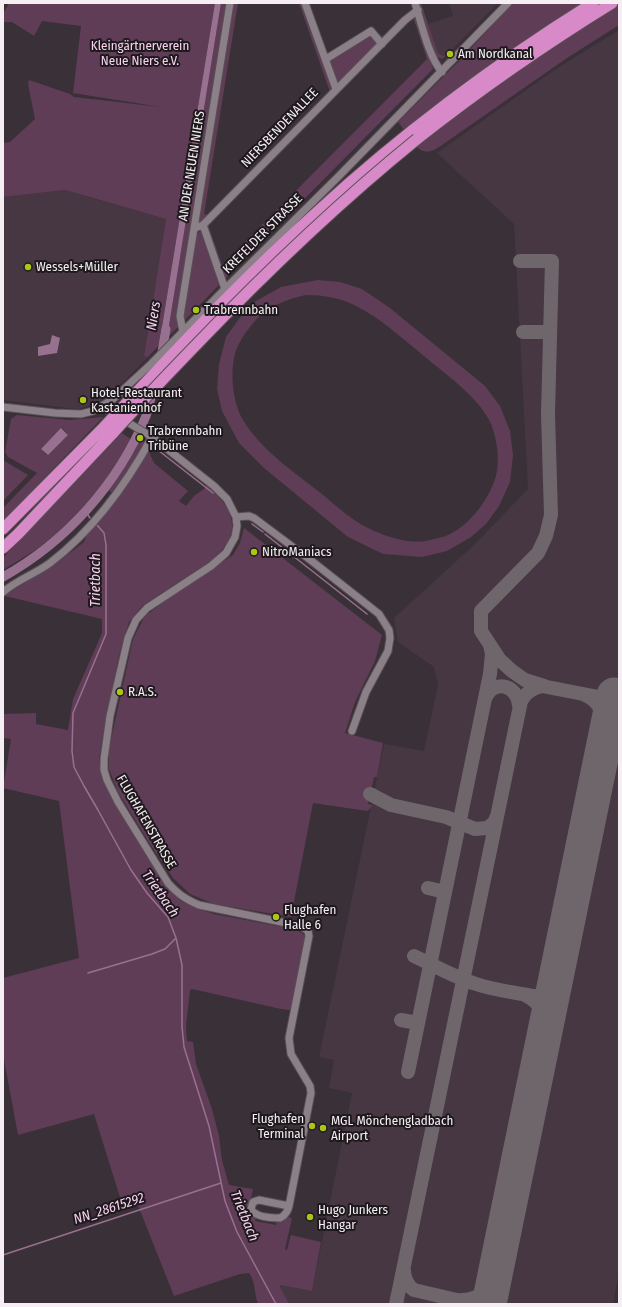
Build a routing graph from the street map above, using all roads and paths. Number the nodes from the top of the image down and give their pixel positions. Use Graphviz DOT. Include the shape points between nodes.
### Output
graph roads {
  1 [pos="230,3"];
  2 [pos="305,3"];
  3 [pos="508,3"];
  4 [pos="612,3"];
  5 [pos="590,5"];
  6 [pos="416,7"];
  7 [pos="382,44"];
  8 [pos="326,59"];
  9 [pos="442,72"];
  10 [pos="336,89"];
  11 [pos="414,136"];
  12 [pos="203,225"];
  13 [pos="195,228"];
  14 [pos="225,289"];
  15 [pos="183,332"];
  16 [pos="3,407"];
  17 [pos="102,407"];
  18 [pos="109,429"];
  19 [pos="149,436"];
  20 [pos="236,517"];
  21 [pos="3,529"];
  22 [pos="3,548"];
  23 [pos="3,592"];
  24 [pos="352,731"];
  25 [pos="289,1206"];
  1 -- 13 [label="street, AN DER NEUEN NIERS"];
  2 -- 8 [label="street"];
  3 -- 9 [label="street, KREFELDER STRASSE"];
  4 -- 11 [label="highway" via="568,30"];
  5 -- 11 [label="highway" via="502,64"];
  6 -- 7 [label="street, NIERSBENDENALLEE"];
  6 -- 9 [label="street" via="433,57"];
  7 -- 8 [label="street" via="370,31"];
  7 -- 10 [label="street, NIERSBENDENALLEE"];
  8 -- 10 [label="street"];
  9 -- 14 [label="street, KREFELDER STRASSE"];
  10 -- 12 [label="street, NIERSBENDENALLEE"];
  11 -- 18 [label="highway, bridge" via="332,198 256,268 180,346"];
  12 -- 13 [label="street, NIERSBENDENALLEE"];
  12 -- 14 [label="street"];
  13 -- 15 [label="street, AN DER NEUEN NIERS" via="180,316"];
  14 -- 15 [label="street, KREFELDER STRASSE"];
  15 -- 17 [label="street, KREFELDER STRASSE" via="118,395"];
  16 -- 17 [label="street, KREFELDER STRASSE" via="69,414 85,413"];
  17 -- 19 [label="street, FLUGHAFENSTRASSE"];
  18 -- 21 [label="highway"];
  18 -- 22 [label="highway"];
  19 -- 20 [label="street, FLUGHAFENSTRASSE" via="214,486 233,507"];
  19 -- 23 [label="street" via="119,490 79,538 49,564"];
  20 -- 24 [label="street" via="248,516 259,521 379,614 389,630 388,651 366,692"];
  20 -- 25 [label="street, FLUGHAFENSTRASSE" via="235,537 226,553 211,566 147,608 136,620 128,638 116,686 104,748 104,770 118,802 176,892 199,905 301,926 308,932 289,1038 293,1057 310,1086 311,1093"];
  25 -- 25 [label="street" via="280,1218 253,1213 251,1209 253,1202 260,1200"];
}
